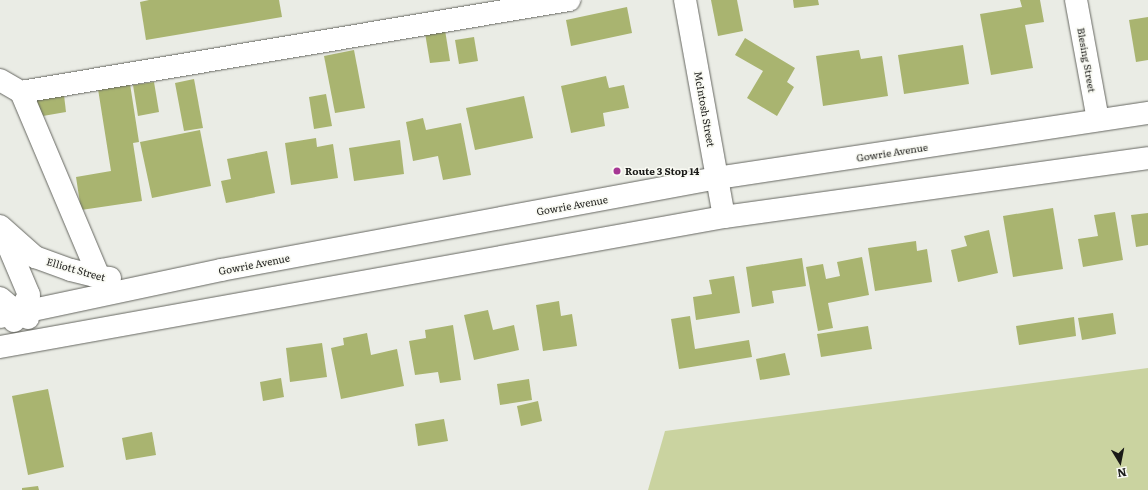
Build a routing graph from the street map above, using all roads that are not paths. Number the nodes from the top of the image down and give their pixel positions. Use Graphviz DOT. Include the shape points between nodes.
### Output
graph roads {
  1 [pos="569,0"];
  2 [pos="685,0"];
  3 [pos="1076,0"];
  4 [pos="489,7"];
  5 [pos="0,80"];
  6 [pos="21,92"];
  7 [pos="1148,113"];
  8 [pos="1098,120"];
  9 [pos="1148,158"];
  10 [pos="717,178"];
  11 [pos="724,217"];
  12 [pos="0,226"];
  13 [pos="99,277"];
  14 [pos="163,282"];
  15 [pos="0,298"];
  16 [pos="10,315"];
  17 [pos="62,336"];
  18 [pos="0,339"];
  19 [pos="0,347"];
  1 -- 4 [label="street"];
  2 -- 10 [label="street, McIntosh Street"];
  3 -- 8 [label="street, Blesing Street"];
  4 -- 6 [label="street"];
  5 -- 6 [label="street"];
  6 -- 13 [label="street"];
  7 -- 8 [label="street, Gowrie Avenue"];
  8 -- 10 [label="street, Gowrie Avenue"];
  9 -- 11 [label="street"];
  10 -- 11 [label="street, McIntosh Street"];
  10 -- 14 [label="street, Gowrie Avenue"];
  11 -- 17 [label="street"];
  12 -- 13 [label="street, Elliott Street" via="35,257"];
  12 -- 16 [label="street" via="29,295"];
  13 -- 14 [label="street, Elliott Street"];
  14 -- 16 [label="street, Gowrie Avenue"];
  15 -- 16 [label="street"];
  16 -- 17 [label="street"];
  16 -- 18 [label="street"];
  17 -- 19 [label="street"];
}
